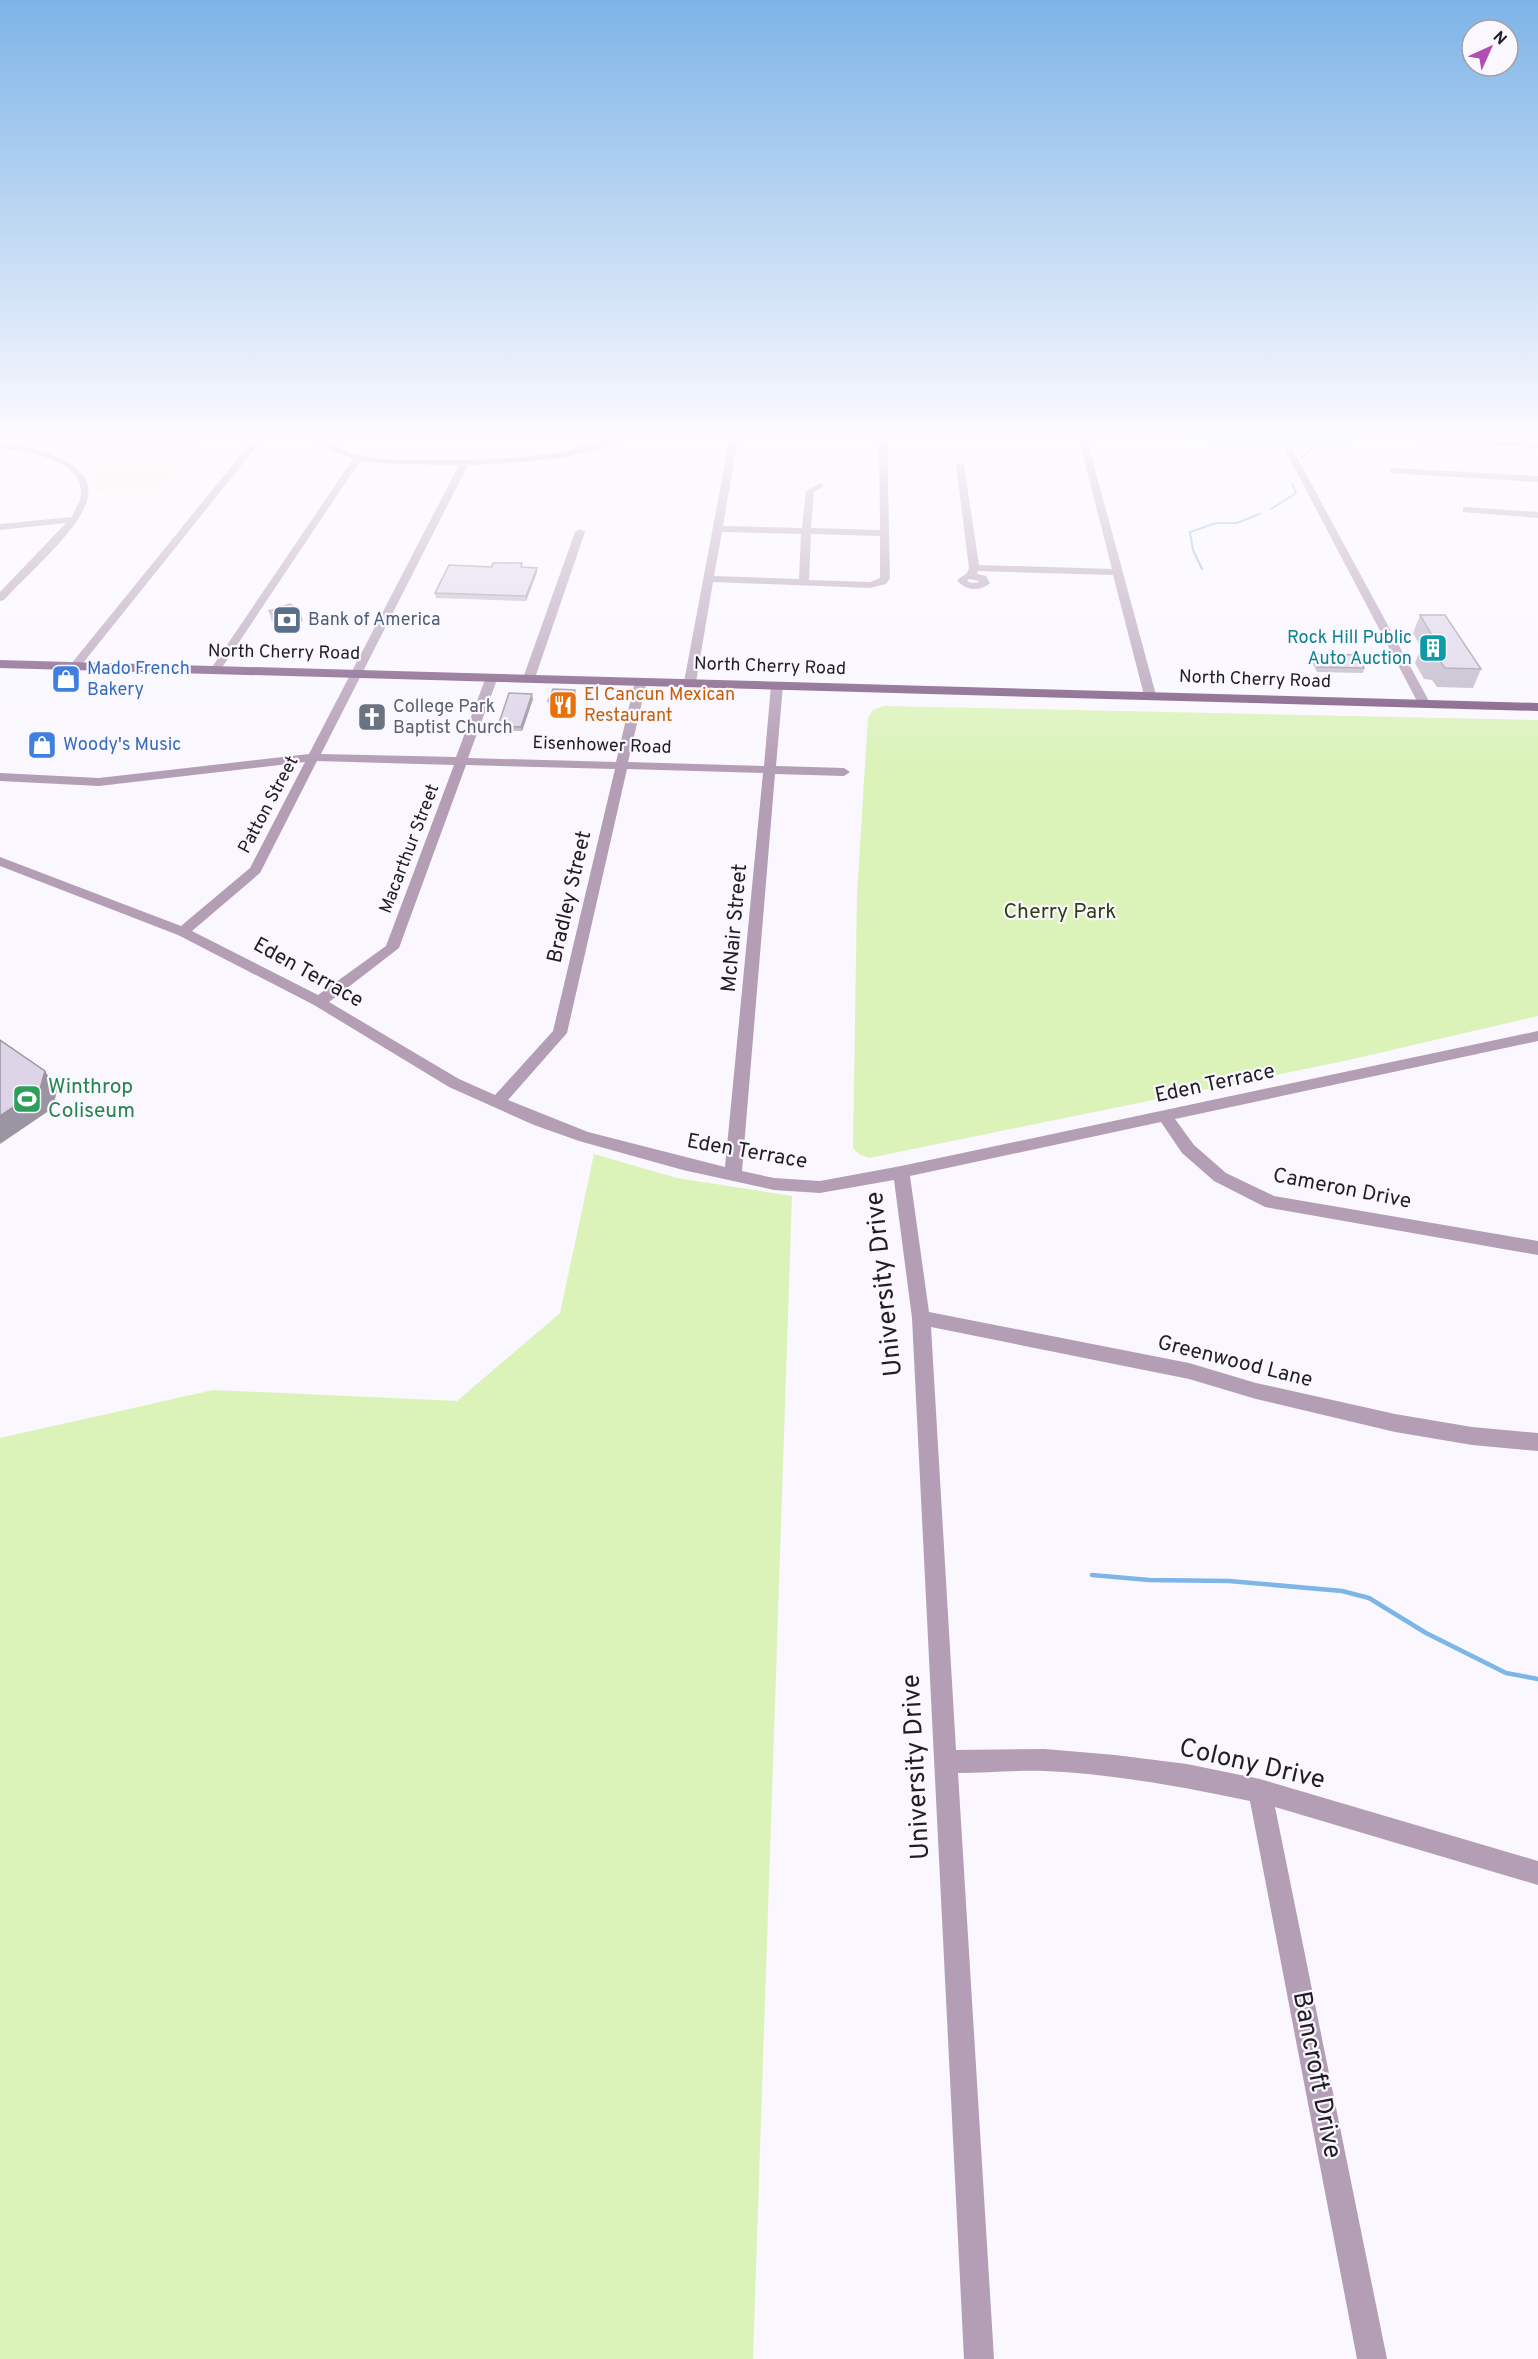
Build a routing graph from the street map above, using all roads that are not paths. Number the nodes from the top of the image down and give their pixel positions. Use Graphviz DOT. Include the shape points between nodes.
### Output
graph roads {
  1 [pos="49,546"];
  2 [pos="172,546"];
  3 [pos="299,546"];
  4 [pos="422,546"];
  5 [pos="575,546"];
  6 [pos="715,546"];
  7 [pos="805,546"];
  8 [pos="884,546"];
  9 [pos="969,546"];
  10 [pos="1112,546"];
  11 [pos="1340,546"];
  12 [pos="1119,572"];
  13 [pos="710,579"];
  14 [pos="804,582"];
  15 [pos="0,598"];
  16 [pos="0,664"];
  17 [pos="75,666"];
  18 [pos="215,670"];
  19 [pos="357,673"];
  20 [pos="492,677"];
  21 [pos="529,678"];
  22 [pos="641,681"];
  23 [pos="690,682"];
  24 [pos="777,685"];
  25 [pos="1150,695"];
  26 [pos="1424,703"];
  27 [pos="1538,707"];
  28 [pos="315,757"];
  29 [pos="462,760"];
  30 [pos="622,765"];
  31 [pos="770,770"];
  32 [pos="844,772"];
  33 [pos="0,777"];
  34 [pos="0,861"];
  35 [pos="183,932"];
  36 [pos="319,1002"];
  37 [pos="1538,1036"];
  38 [pos="498,1101"];
  39 [pos="1166,1118"];
  40 [pos="901,1172"];
  41 [pos="733,1174"];
  42 [pos="1538,1248"];
  43 [pos="921,1318"];
  44 [pos="1538,1442"];
  45 [pos="945,1762"];
  46 [pos="1260,1791"];
  47 [pos="1538,1873"];
  48 [pos="979,2359"];
  49 [pos="1372,2359"];
  1 -- 15 [label="street"];
  2 -- 17 [label="street"];
  3 -- 18 [label="street"];
  4 -- 19 [label="street, Patton Street"];
  5 -- 21 [label="street"];
  6 -- 13 [label="street"];
  7 -- 14 [label="street"];
  8 -- 14 [label="street" via="885,578 881,583"];
  9 -- 12 [label="street" via="972,572"];
  10 -- 12 [label="street"];
  11 -- 26 [label="street"];
  12 -- 25 [label="street"];
  13 -- 14 [label="street"];
  13 -- 23 [label="street"];
  16 -- 17 [label="main road, North Cherry Road"];
  17 -- 18 [label="main road, North Cherry Road"];
  18 -- 19 [label="main road, North Cherry Road"];
  19 -- 20 [label="main road, North Cherry Road"];
  19 -- 28 [label="street, Patton Street"];
  20 -- 21 [label="main road, North Cherry Road"];
  20 -- 29 [label="street, Macarthur Street"];
  21 -- 22 [label="main road, North Cherry Road"];
  22 -- 23 [label="main road, North Cherry Road"];
  22 -- 30 [label="street, Bradley Street"];
  23 -- 24 [label="main road, North Cherry Road"];
  24 -- 25 [label="main road, North Cherry Road"];
  24 -- 31 [label="street, McNair Street"];
  25 -- 26 [label="main road, North Cherry Road"];
  26 -- 27 [label="main road, North Cherry Road"];
  28 -- 29 [label="street, Eisenhower Road"];
  28 -- 33 [label="street, Eisenhower Road" via="99,782"];
  28 -- 35 [label="street, Patton Street" via="255,870"];
  29 -- 30 [label="street, Eisenhower Road"];
  29 -- 36 [label="street, Macarthur Street" via="392,948"];
  30 -- 31 [label="street, Eisenhower Road"];
  30 -- 38 [label="street, Bradley Street" via="560,1033"];
  31 -- 32 [label="street, Eisenhower Road"];
  31 -- 41 [label="street, McNair Street"];
  34 -- 35 [label="street, Eden Terrace"];
  35 -- 36 [label="street, Eden Terrace"];
  36 -- 38 [label="street, Eden Terrace" via="454,1083"];
  37 -- 39 [label="street, Eden Terrace"];
  38 -- 41 [label="street, Eden Terrace" via="585,1137"];
  39 -- 40 [label="street, Eden Terrace"];
  39 -- 42 [label="street, Cameron Drive" via="1188,1149 1220,1177 1271,1202"];
  40 -- 41 [label="street, Eden Terrace" via="820,1188 774,1184"];
  40 -- 43 [label="street, University Drive"];
  43 -- 44 [label="street, Greenwood Lane" via="1189,1371 1395,1423"];
  43 -- 45 [label="street, University Drive"];
  45 -- 46 [label="street, Colony Drive" via="1045,1760 1115,1766"];
  45 -- 48 [label="street, University Drive"];
  46 -- 47 [label="street, Colony Drive"];
  46 -- 49 [label="street, Bancroft Drive"];
}
